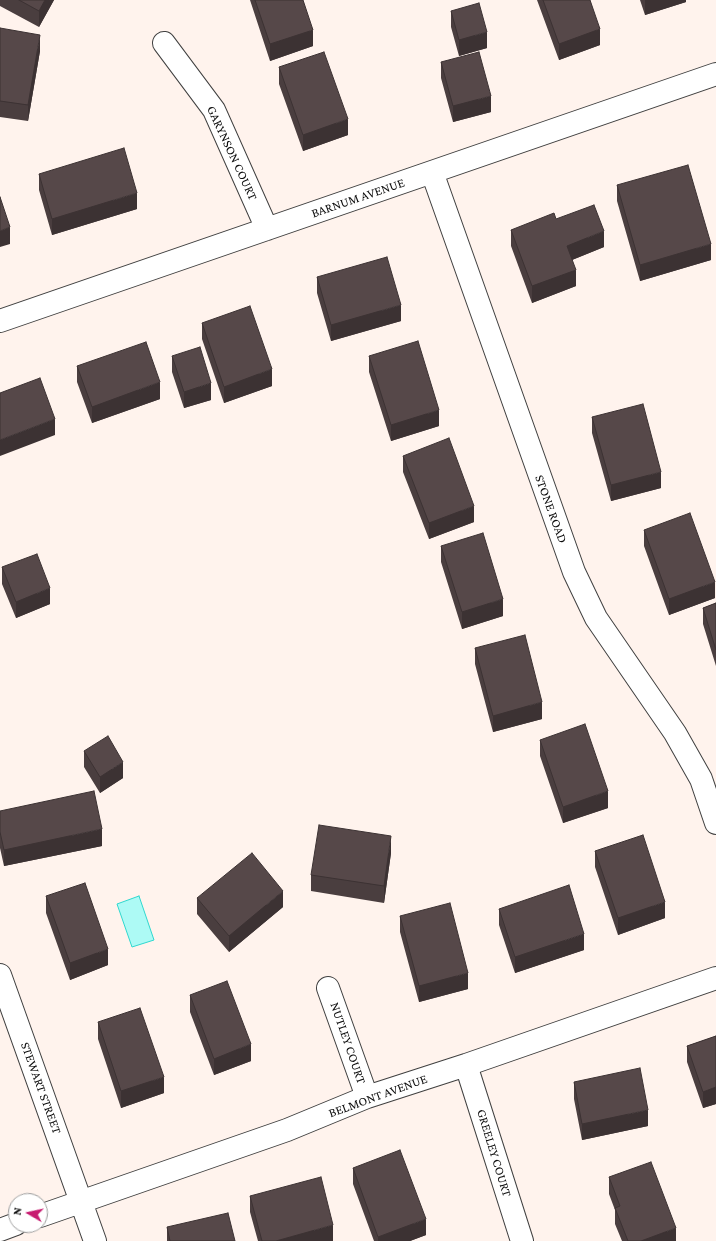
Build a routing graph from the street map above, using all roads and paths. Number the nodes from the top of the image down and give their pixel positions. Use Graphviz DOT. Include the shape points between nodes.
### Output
graph roads {
  1 [pos="164,43"];
  2 [pos="716,74"];
  3 [pos="432,172"];
  4 [pos="267,229"];
  5 [pos="0,322"];
  6 [pos="716,823"];
  7 [pos="0,976"];
  8 [pos="716,978"];
  9 [pos="328,988"];
  10 [pos="466,1065"];
  11 [pos="367,1097"];
  12 [pos="81,1201"];
  13 [pos="48,1213"];
  14 [pos="96,1241"];
  15 [pos="522,1241"];
  1 -- 4 [label="street, GARYNSON COURT" via="214,110"];
  2 -- 3 [label="street, BARNUM AVENUE"];
  3 -- 4 [label="street, BARNUM AVENUE"];
  3 -- 6 [label="street, STONE ROAD" via="574,572 596,618 675,733 700,779"];
  4 -- 5 [label="street, BARNUM AVENUE"];
  7 -- 12 [label="street, STEWART STREET"];
  8 -- 10 [label="street, BELMONT AVENUE"];
  9 -- 11 [label="street, NUTLEY COURT"];
  10 -- 11 [label="street, BELMONT AVENUE"];
  10 -- 15 [label="street, GREELEY COURT"];
  11 -- 12 [label="street, BELMONT AVENUE" via="287,1130"];
  12 -- 13 [label="street, BELMONT AVENUE"];
  12 -- 14 [label="street, STEWART STREET"];
}
